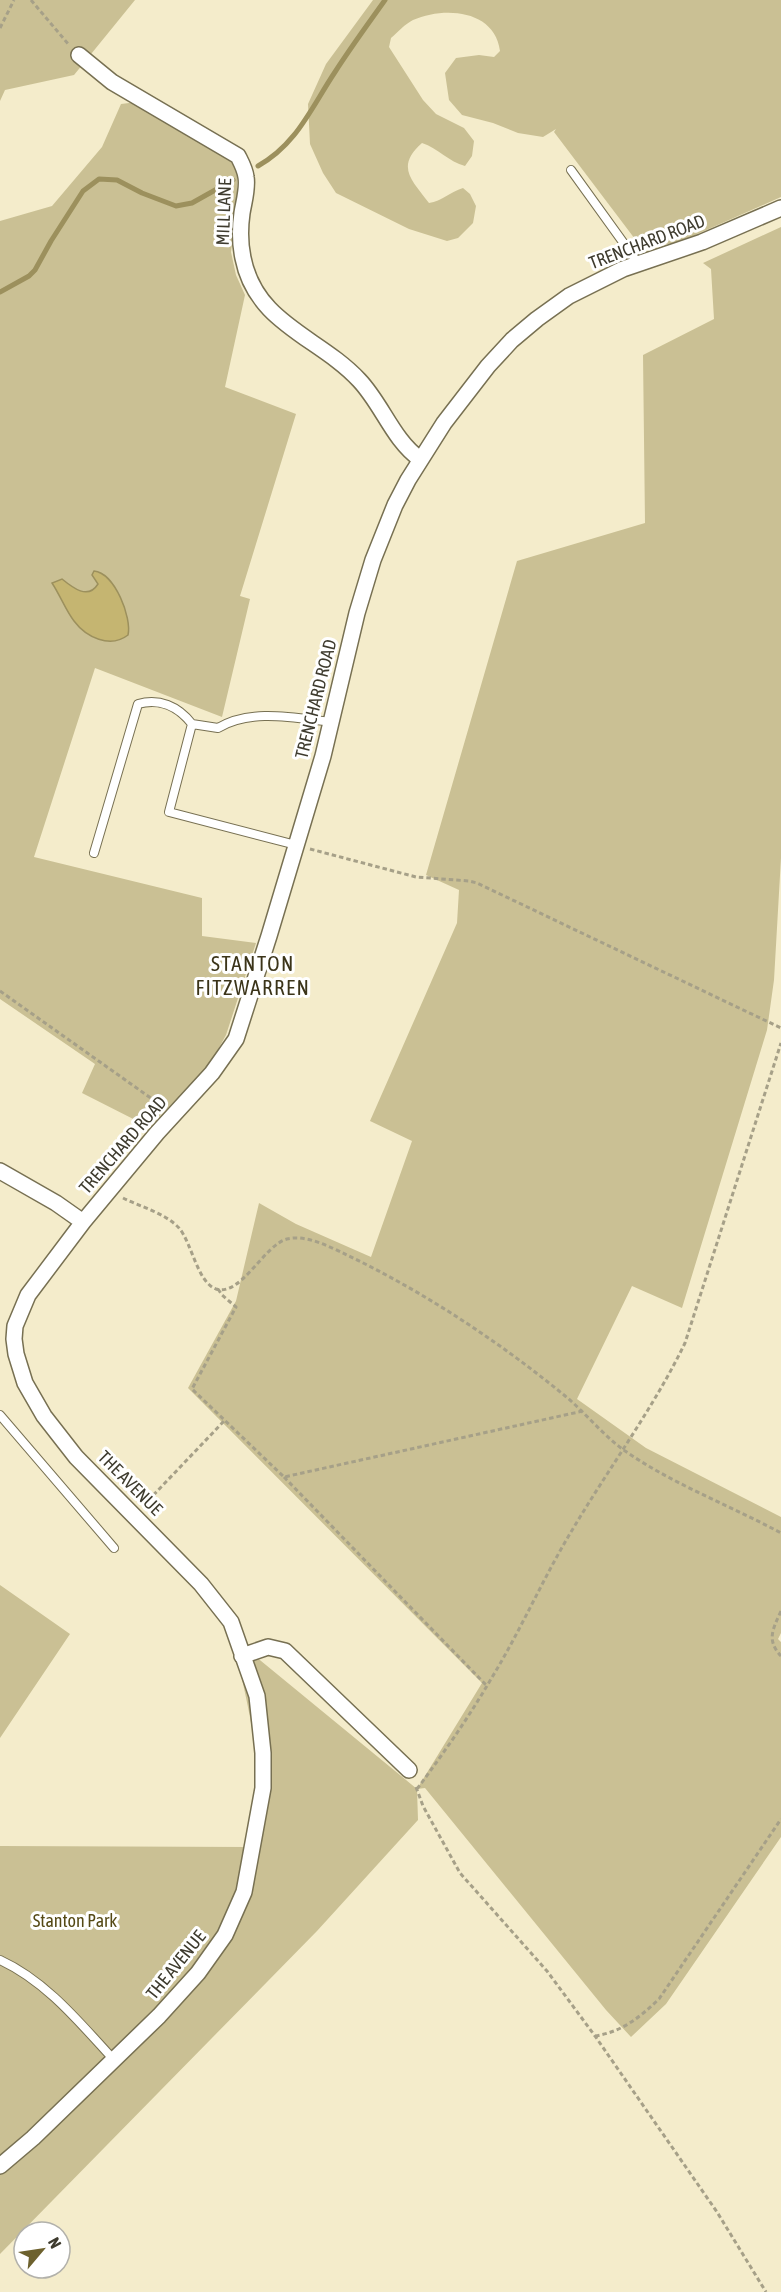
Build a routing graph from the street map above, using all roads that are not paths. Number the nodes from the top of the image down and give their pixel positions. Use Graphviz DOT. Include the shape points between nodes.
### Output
graph roads {
  1 [pos="79,54"];
  2 [pos="571,170"];
  3 [pos="781,208"];
  4 [pos="638,263"];
  5 [pos="420,459"];
  6 [pos="332,722"];
  7 [pos="192,724"];
  8 [pos="296,845"];
  9 [pos="94,853"];
  10 [pos="0,1171"];
  11 [pos="83,1221"];
  12 [pos="9,1336"];
  13 [pos="0,1415"];
  14 [pos="114,1548"];
  15 [pos="242,1656"];
  16 [pos="409,1770"];
  17 [pos="0,1960"];
  18 [pos="114,2060"];
  19 [pos="0,2166"];
  1 -- 5 [label="street, MILL LANE" via="112,82 238,156 246,176 243,258 256,294 278,318 358,379 404,444"];
  2 -- 4 [label="lane"];
  3 -- 4 [label="street, TRENCHARD ROAD" via="687,248"];
  4 -- 5 [label="street, TRENCHARD ROAD" via="569,297 512,340 454,409"];
  5 -- 6 [label="street, TRENCHARD ROAD" via="395,505 373,560 354,622"];
  6 -- 7 [label="lane" via="280,716 242,717 218,728"];
  6 -- 8 [label="street, TRENCHARD ROAD"];
  7 -- 8 [label="lane" via="169,812"];
  7 -- 9 [label="lane" via="174,708 152,700 138,704"];
  8 -- 11 [label="street, TRENCHARD ROAD" via="236,1038 212,1073"];
  10 -- 11 [label="street"];
  11 -- 12 [label="street, TRENCHARD ROAD" via="28,1295"];
  12 -- 15 [label="street, THE AVENUE" via="25,1383 44,1416 76,1457 201,1584 231,1622"];
  13 -- 14 [label="lane"];
  15 -- 16 [label="street" via="268,1647 285,1652"];
  15 -- 18 [label="street, THE AVENUE" via="257,1696 263,1753 263,1788 244,1892 225,1935 198,1973"];
  17 -- 18 [label="lane" via="17,1967 61,2003"];
  18 -- 19 [label="street, THE AVENUE"];
}
